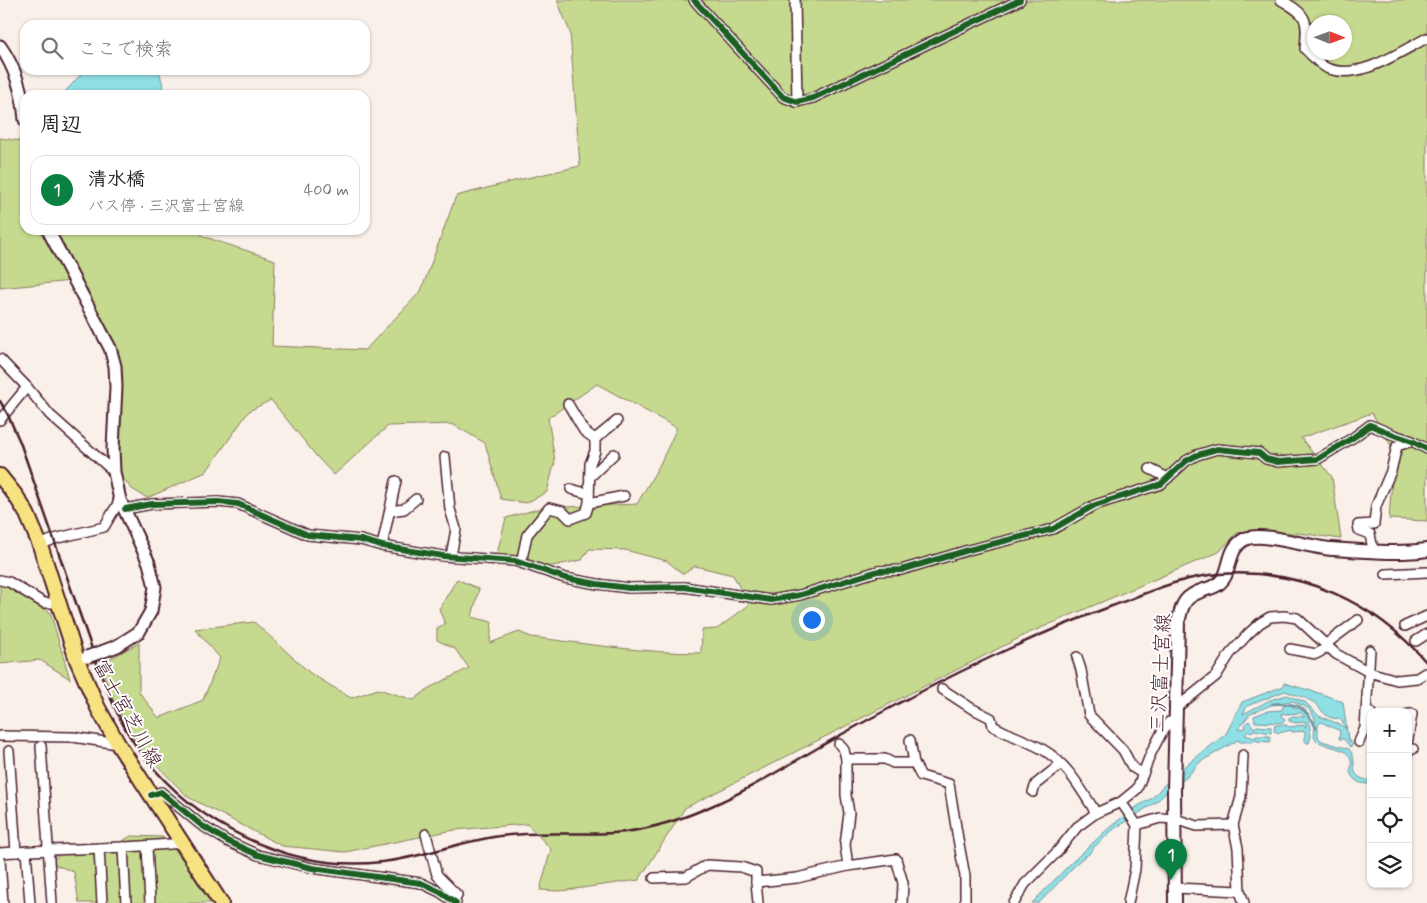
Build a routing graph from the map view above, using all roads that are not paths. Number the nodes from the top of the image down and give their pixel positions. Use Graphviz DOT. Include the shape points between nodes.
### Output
graph roads {
  1 [pos="694,0"];
  2 [pos="795,0"];
  3 [pos="1020,0"];
  4 [pos="1281,0"];
  5 [pos="1427,38"];
  6 [pos="0,46"];
  7 [pos="20,91"];
  8 [pos="797,102"];
  9 [pos="51,235"];
  10 [pos="0,359"];
  11 [pos="27,386"];
  12 [pos="568,404"];
  13 [pos="0,420"];
  14 [pos="617,421"];
  15 [pos="595,439"];
  16 [pos="1412,440"];
  17 [pos="1427,449"];
  18 [pos="614,454"];
  19 [pos="445,457"];
  20 [pos="1150,470"];
  21 [pos="114,472"];
  22 [pos="0,476"];
  23 [pos="590,477"];
  24 [pos="1168,478"];
  25 [pos="396,481"];
  26 [pos="571,489"];
  27 [pos="624,496"];
  28 [pos="589,498"];
  29 [pos="416,499"];
  30 [pos="122,504"];
  31 [pos="390,511"];
  32 [pos="40,545"];
  33 [pos="382,546"];
  34 [pos="1373,550"];
  35 [pos="1427,550"];
  36 [pos="451,556"];
  37 [pos="521,563"];
  38 [pos="1427,572"];
  39 [pos="1386,574"];
  40 [pos="0,580"];
  41 [pos="58,603"];
  42 [pos="1427,616"];
  43 [pos="1358,620"];
  44 [pos="1405,626"];
  45 [pos="1427,634"];
  46 [pos="1416,642"];
  47 [pos="1328,645"];
  48 [pos="1290,649"];
  49 [pos="1370,650"];
  50 [pos="1076,657"];
  51 [pos="82,658"];
  52 [pos="1370,672"];
  53 [pos="1424,673"];
  54 [pos="942,689"];
  55 [pos="1176,708"];
  56 [pos="1368,708"];
  57 [pos="1367,718"];
  58 [pos="1175,723"];
  59 [pos="0,736"];
  60 [pos="910,740"];
  61 [pos="1359,742"];
  62 [pos="118,744"];
  63 [pos="839,744"];
  64 [pos="41,746"];
  65 [pos="9,751"];
  66 [pos="1243,755"];
  67 [pos="846,759"];
  68 [pos="914,763"];
  69 [pos="1061,764"];
  70 [pos="1143,774"];
  71 [pos="1033,792"];
  72 [pos="151,795"];
  73 [pos="1124,805"];
  74 [pos="1096,813"];
  75 [pos="1175,819"];
  76 [pos="1135,822"];
  77 [pos="1234,825"];
  78 [pos="426,834"];
  79 [pos="182,843"];
  80 [pos="147,846"];
  81 [pos="123,847"];
  82 [pos="99,848"];
  83 [pos="48,849"];
  84 [pos="26,851"];
  85 [pos="16,852"];
  86 [pos="0,853"];
  87 [pos="0,860"];
  88 [pos="848,866"];
  89 [pos="654,878"];
  90 [pos="756,882"];
  91 [pos="1175,888"];
  92 [pos="1240,891"];
  93 [pos="455,902"];
  94 [pos="3,903"];
  95 [pos="30,903"];
  96 [pos="52,903"];
  97 [pos="102,903"];
  98 [pos="126,903"];
  99 [pos="150,903"];
  100 [pos="221,903"];
  101 [pos="758,903"];
  102 [pos="902,903"];
  103 [pos="965,903"];
  104 [pos="1014,903"];
  105 [pos="1128,903"];
  106 [pos="1175,903"];
  107 [pos="1244,903"];
  1 -- 8 [label="street" via="783,97"];
  2 -- 8 [label="street"];
  3 -- 8 [label="street" via="813,98"];
  4 -- 5 [label="street" via="1299,10 1307,30 1305,49 1327,68 1339,71 1365,69"];
  6 -- 7 [label="street"];
  9 -- 21 [label="street" via="110,348 116,387"];
  10 -- 11 [label="street"];
  11 -- 13 [label="street"];
  11 -- 21 [label="street" via="50,415"];
  12 -- 15 [label="street" via="584,431"];
  14 -- 15 [label="street"];
  15 -- 23 [label="street"];
  16 -- 17 [label="street"];
  16 -- 24 [label="street" via="1370,425 1318,459 1278,462 1258,453 1217,449 1186,461"];
  16 -- 34 [label="street" via="1397,446 1391,471 1376,506 1374,524 1358,525 1359,530 1370,534"];
  18 -- 23 [label="street"];
  19 -- 36 [label="street" via="450,509 456,529"];
  20 -- 24 [label="street"];
  21 -- 30 [label="street"];
  22 -- 32 [label="main road, 富士宮芝川線" via="27,514"];
  23 -- 28 [label="street"];
  24 -- 37 [label="street" via="1161,484 1095,505 1053,529 901,570 878,571 777,600 684,587 629,588 597,584 565,578"];
  25 -- 31 [label="street"];
  26 -- 28 [label="street"];
  27 -- 28 [label="street"];
  28 -- 37 [label="street" via="586,513 570,519 562,511 549,508 527,535"];
  29 -- 31 [label="street" via="404,508"];
  30 -- 32 [label="street" via="104,527"];
  30 -- 33 [label="street" via="238,504 308,535 361,540"];
  30 -- 51 [label="street, bridge" via="149,563 154,587 151,611 138,632 117,646"];
  31 -- 33 [label="street"];
  32 -- 41 [label="main road, 富士宮芝川線"];
  33 -- 36 [label="street"];
  34 -- 35 [label="main road, 三沢富士宮線"];
  34 -- 55 [label="main road, 三沢富士宮線" via="1330,549 1260,537 1246,539 1236,545 1222,581 1194,593 1181,608"];
  36 -- 37 [label="street"];
  38 -- 39 [label="street"];
  40 -- 41 [label="street" via="44,603"];
  41 -- 51 [label="main road, 富士宮芝川線"];
  42 -- 44 [label="street"];
  43 -- 47 [label="street"];
  45 -- 46 [label="street"];
  47 -- 48 [label="street" via="1316,654"];
  47 -- 52 [label="street" via="1336,654"];
  47 -- 55 [label="street" via="1297,618 1270,617 1248,634 1216,676"];
  49 -- 52 [label="street"];
  50 -- 70 [label="street" via="1090,715 1124,750 1132,767"];
  51 -- 62 [label="main road, 富士宮芝川線" via="98,708"];
  52 -- 53 [label="street" via="1397,680 1417,678"];
  52 -- 56 [label="street"];
  54 -- 69 [label="street" via="991,718 993,726 1044,750"];
  55 -- 58 [label="main road, 三沢富士宮線"];
  57 -- 61 [label="street"];
  58 -- 70 [label="street" via="1168,722 1162,730"];
  58 -- 75 [label="main road, 三沢富士宮線"];
  59 -- 62 [label="street" via="73,738"];
  60 -- 68 [label="street"];
  62 -- 72 [label="main road, 富士宮芝川線"];
  63 -- 67 [label="street"];
  64 -- 83 [label="street"];
  65 -- 85 [label="street"];
  66 -- 77 [label="street" via="1241,797"];
  67 -- 68 [label="street"];
  67 -- 88 [label="street" via="846,795 850,813 846,845"];
  68 -- 103 [label="street" via="920,776 949,784 965,876"];
  69 -- 71 [label="street" via="1036,784"];
  69 -- 74 [label="street" via="1076,780"];
  70 -- 73 [label="street" via="1137,789"];
  72 -- 79 [label="main road, 富士宮芝川線"];
  72 -- 93 [label="street" via="161,792 201,825 258,855 312,868 421,883"];
  73 -- 74 [label="street"];
  73 -- 76 [label="street"];
  74 -- 104 [label="street" via="1068,836 1025,884"];
  75 -- 76 [label="street"];
  75 -- 77 [label="street" via="1197,826"];
  75 -- 91 [label="main road, 三沢富士宮線"];
  76 -- 105 [label="street" via="1135,869"];
  77 -- 92 [label="street"];
  78 -- 93 [label="street" via="437,875 457,895"];
  79 -- 80 [label="street"];
  79 -- 100 [label="main road, 富士宮芝川線"];
  80 -- 81 [label="street"];
  80 -- 99 [label="street"];
  81 -- 82 [label="street"];
  81 -- 98 [label="street"];
  82 -- 83 [label="street"];
  82 -- 97 [label="street"];
  83 -- 84 [label="street"];
  83 -- 96 [label="street"];
  84 -- 85 [label="street"];
  84 -- 95 [label="street"];
  85 -- 86 [label="street"];
  87 -- 94 [label="street"];
  88 -- 90 [label="street" via="797,878"];
  88 -- 102 [label="street" via="896,858 903,883"];
  89 -- 90 [label="street" via="686,876 707,865 741,867 756,872"];
  90 -- 101 [label="street"];
  91 -- 92 [label="street"];
  91 -- 106 [label="main road, 三沢富士宮線"];
  92 -- 107 [label="street"];
}
